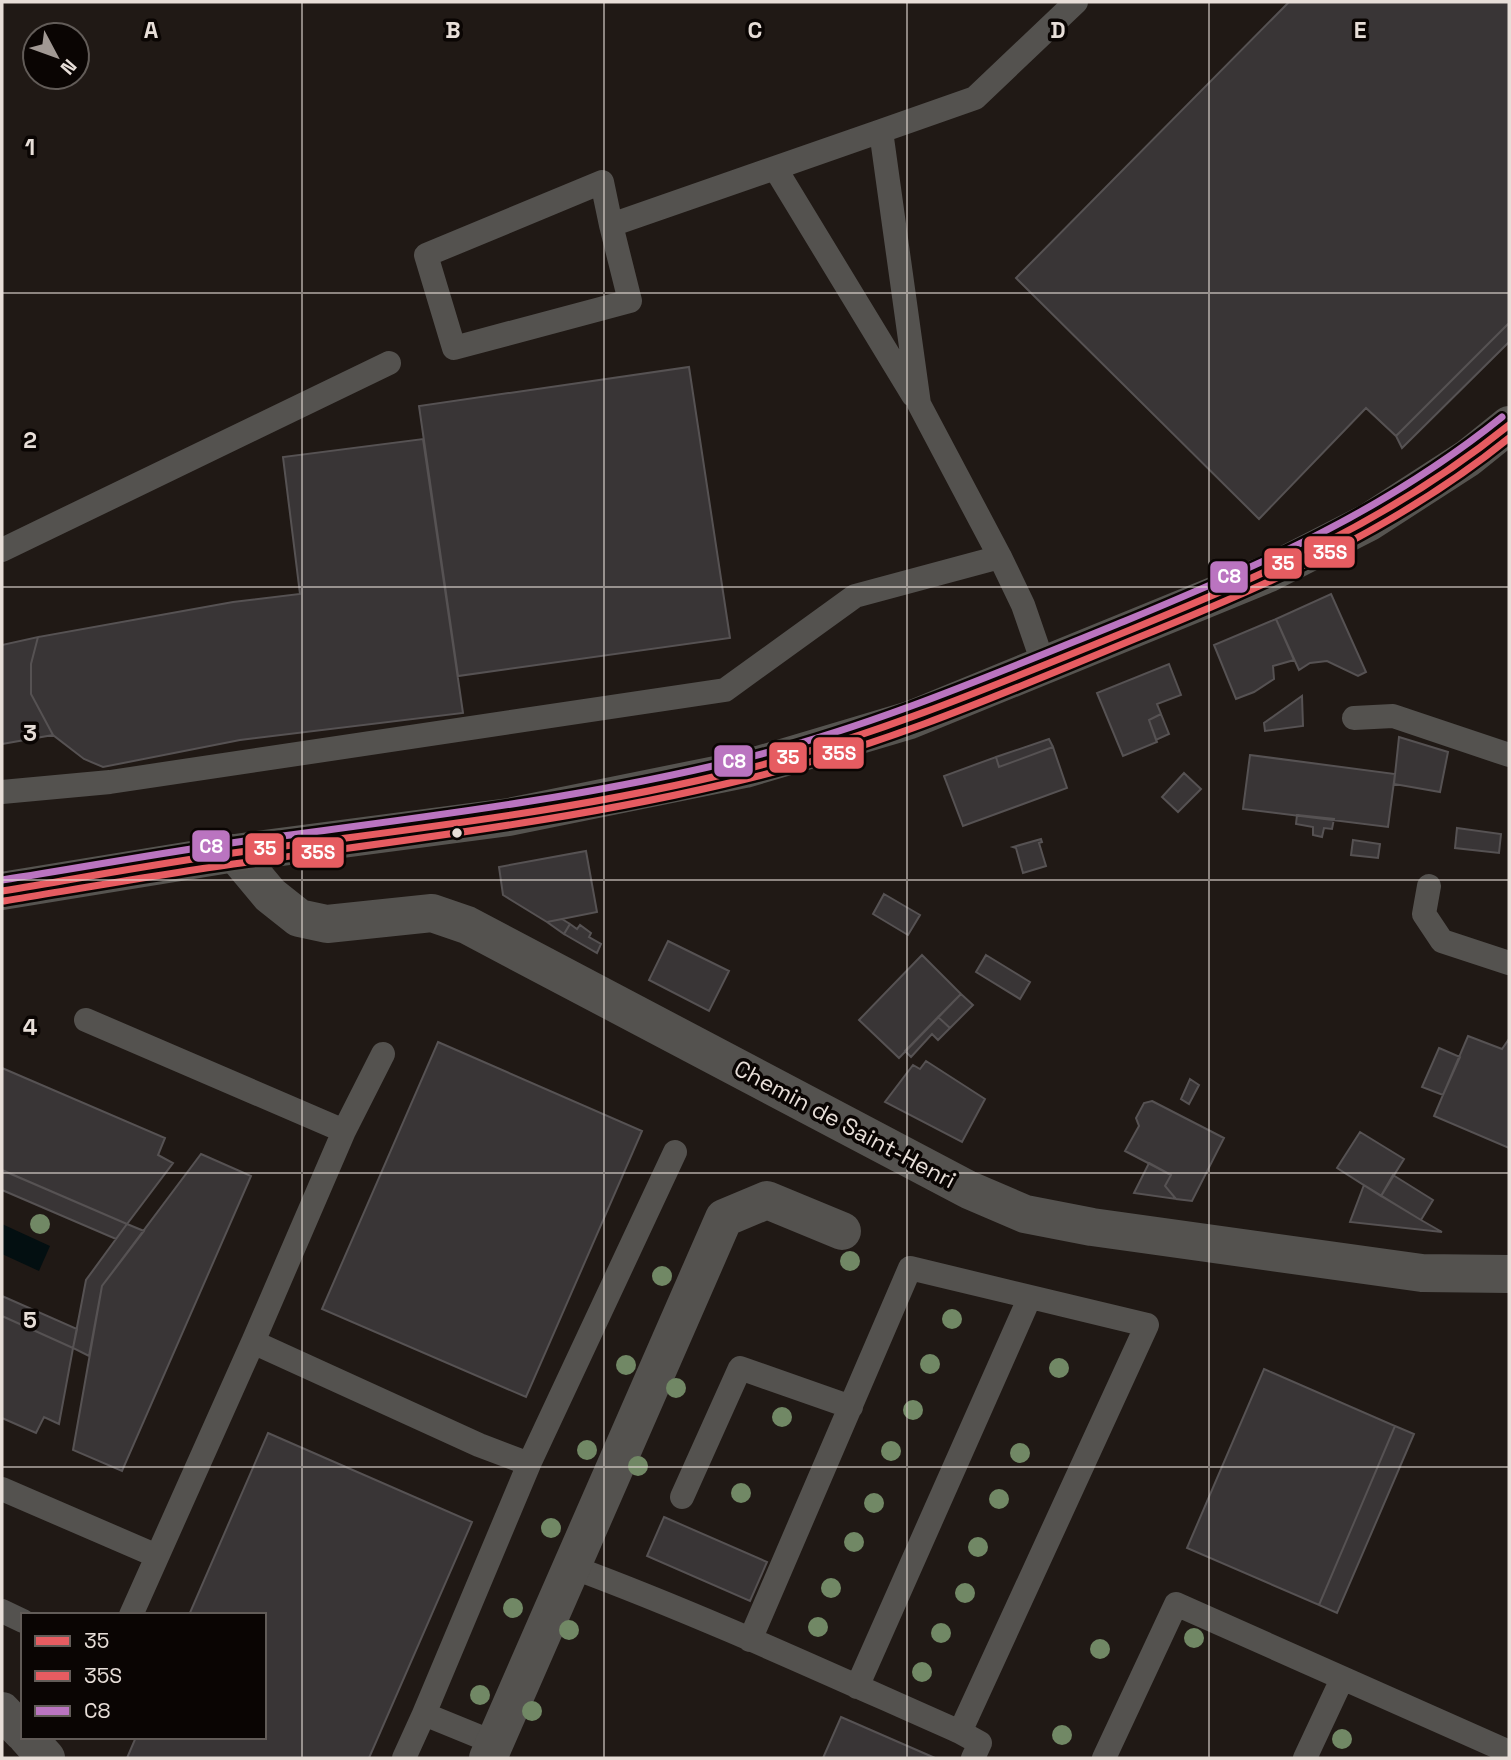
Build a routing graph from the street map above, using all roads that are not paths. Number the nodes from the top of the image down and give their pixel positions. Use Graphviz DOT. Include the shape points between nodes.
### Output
graph roads {
  1 [pos="1076,2"];
  2 [pos="881,131"];
  3 [pos="775,168"];
  4 [pos="611,225"];
  5 [pos="389,363"];
  6 [pos="919,404"];
  7 [pos="1509,425"];
  8 [pos="2,550"];
  9 [pos="1000,556"];
  10 [pos="1043,663"];
  11 [pos="1354,718"];
  12 [pos="1509,755"];
  13 [pos="2,792"];
  14 [pos="235,853"];
  15 [pos="1429,886"];
  16 [pos="2,891"];
  17 [pos="1509,963"];
  18 [pos="86,1020"];
  19 [pos="383,1054"];
  20 [pos="344,1131"];
  21 [pos="675,1152"];
  22 [pos="842,1231"];
  23 [pos="1509,1274"];
  24 [pos="1029,1299"];
  25 [pos="253,1342"];
  26 [pos="851,1407"];
  27 [pos="529,1464"];
  28 [pos="2,1489"];
  29 [pos="682,1497"];
  30 [pos="158,1556"];
  31 [pos="572,1567"];
  32 [pos="2,1611"];
  33 [pos="132,1613"];
  34 [pos="21,1620"];
  35 [pos="750,1640"];
  36 [pos="1342,1679"];
  37 [pos="857,1687"];
  38 [pos="2,1711"];
  39 [pos="424,1714"];
  40 [pos="21,1731"];
  41 [pos="960,1732"];
  42 [pos="29,1739"];
  43 [pos="492,1751"];
  44 [pos="1509,1752"];
  45 [pos="46,1758"];
  46 [pos="404,1758"];
  47 [pos="973,1758"];
  48 [pos="1104,1758"];
  49 [pos="1305,1758"];
  1 -- 2 [label="lane" via="975,99"];
  2 -- 3 [label="lane"];
  2 -- 6 [label="lane"];
  3 -- 4 [label="lane"];
  3 -- 6 [label="lane"];
  4 -- 4 [label="lane" via="602,182 426,255 454,348 630,300"];
  5 -- 8 [label="lane"];
  6 -- 9 [label="lane"];
  7 -- 10 [label="main road" via="1468,458 1369,522 1268,574"];
  9 -- 10 [label="lane"];
  9 -- 13 [label="lane" via="855,596 725,690 124,780"];
  10 -- 14 [label="main road" via="910,720 745,769 509,817"];
  11 -- 12 [label="lane" via="1393,716"];
  14 -- 16 [label="main road"];
  14 -- 23 [label="street, Chemin de Saint-Henri" via="270,895 299,918 327,924 432,913 467,925 957,1183 1025,1214 1422,1273"];
  15 -- 17 [label="lane" via="1424,914 1442,941"];
  18 -- 20 [label="lane"];
  19 -- 20 [label="lane"];
  20 -- 25 [label="lane"];
  21 -- 27 [label="lane"];
  22 -- 31 [label="street" via="767,1200 724,1218"];
  24 -- 26 [label="lane" via="910,1268"];
  24 -- 37 [label="lane"];
  24 -- 41 [label="lane" via="1147,1325"];
  25 -- 27 [label="lane"];
  25 -- 30 [label="lane"];
  26 -- 29 [label="lane" via="740,1368"];
  26 -- 35 [label="lane"];
  27 -- 39 [label="lane"];
  28 -- 30 [label="lane"];
  30 -- 33 [label="lane"];
  31 -- 35 [label="lane"];
  31 -- 43 [label="street"];
  32 -- 34 [label="lane"];
  35 -- 37 [label="lane"];
  36 -- 44 [label="lane"];
  36 -- 48 [label="lane" via="1176,1604"];
  36 -- 49 [label="lane"];
  37 -- 41 [label="lane"];
  38 -- 40 [label="street"];
  39 -- 43 [label="lane"];
  39 -- 46 [label="lane"];
  41 -- 47 [label="lane" via="980,1743"];
  42 -- 45 [label="street"];
}
